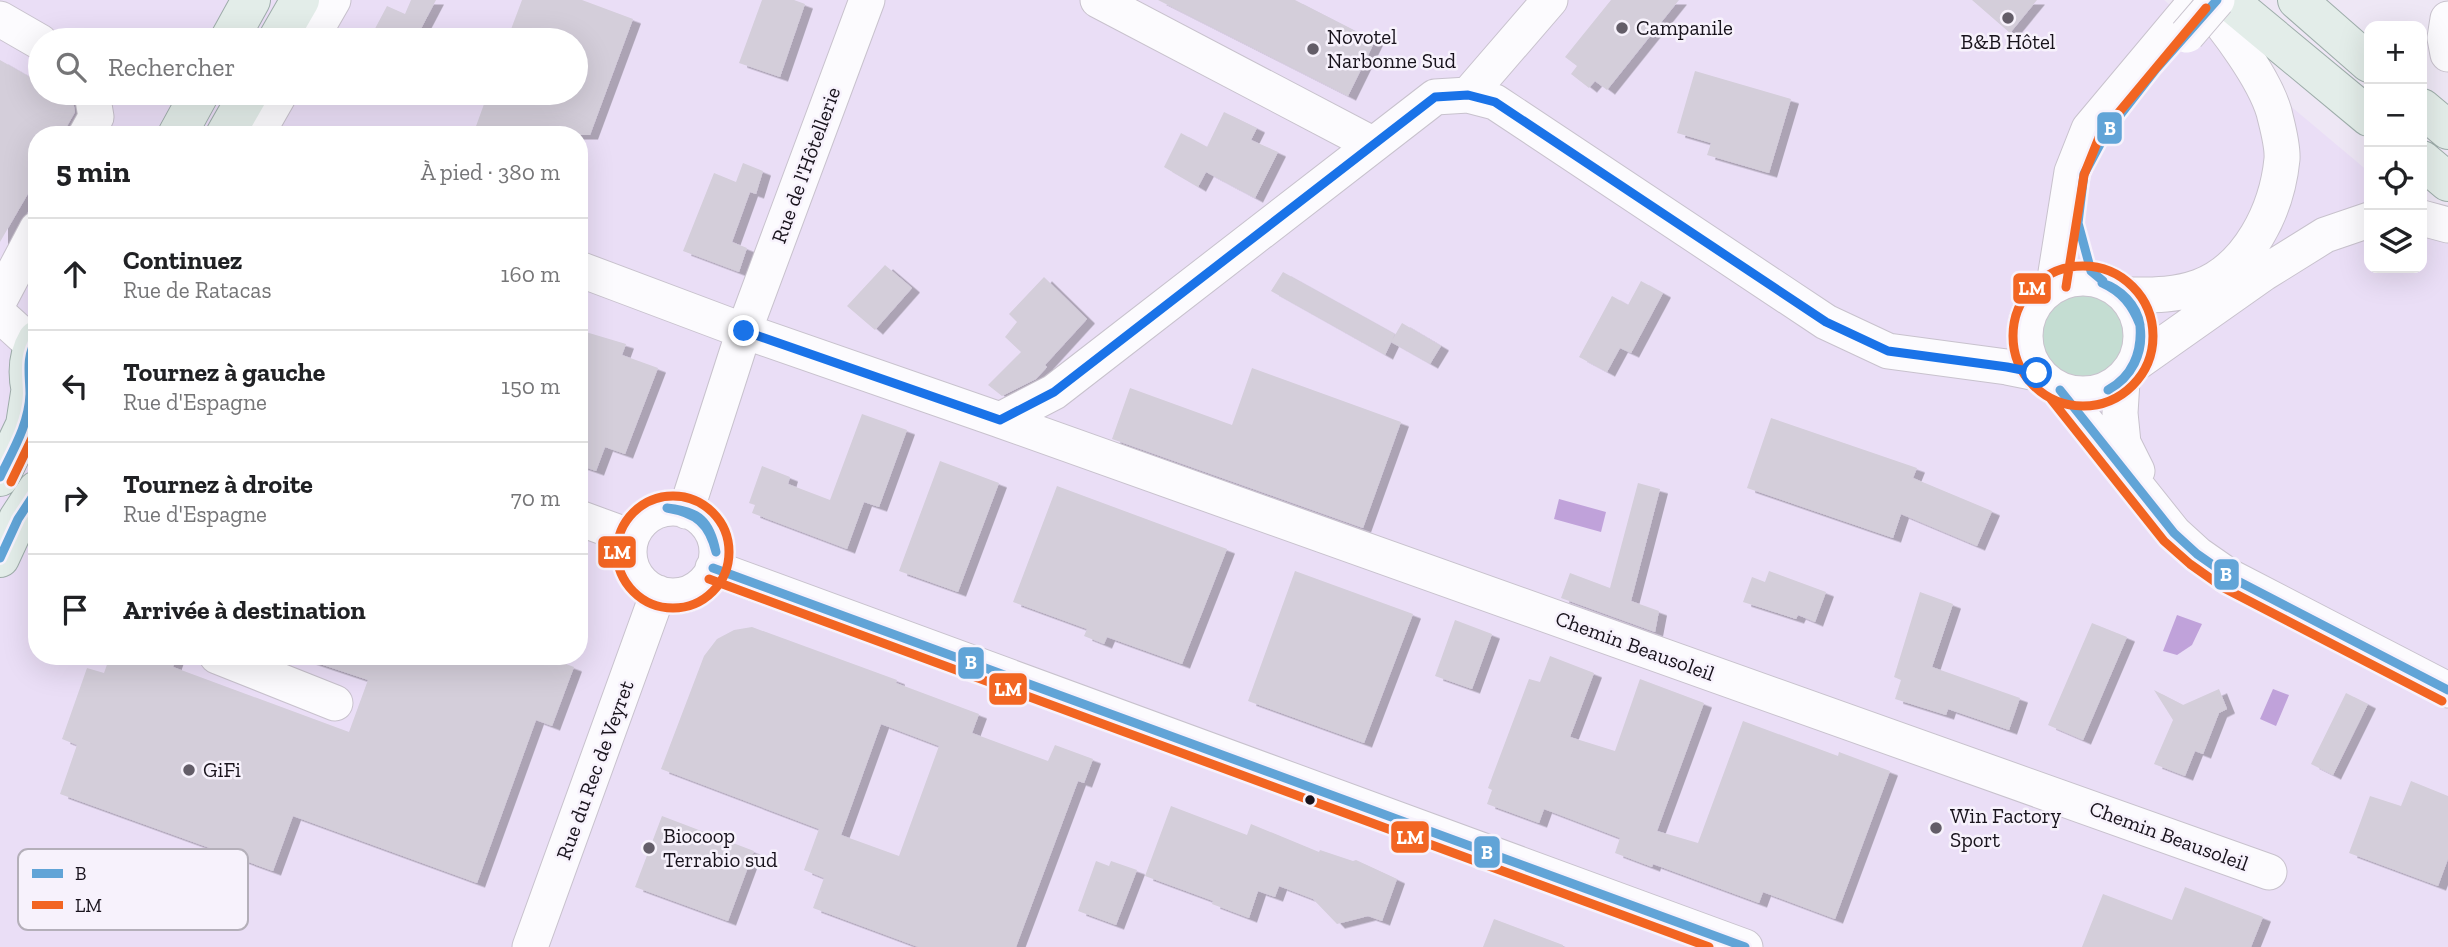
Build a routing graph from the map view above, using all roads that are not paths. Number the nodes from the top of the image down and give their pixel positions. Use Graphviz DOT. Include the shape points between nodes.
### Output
graph roads {
  1 [pos="251,0"];
  2 [pos="299,0"];
  3 [pos="333,0"];
  4 [pos="867,0"];
  5 [pos="1098,0"];
  6 [pos="1550,0"];
  7 [pos="2217,0"];
  8 [pos="2228,0"];
  9 [pos="2297,0"];
  10 [pos="2190,15"];
  11 [pos="0,19"];
  12 [pos="2448,19"];
  13 [pos="236,28"];
  14 [pos="284,28"];
  15 [pos="317,28"];
  16 [pos="28,35"];
  17 [pos="2448,54"];
  18 [pos="2364,59"];
  19 [pos="1468,95"];
  20 [pos="94,105"];
  21 [pos="193,105"];
  22 [pos="241,105"];
  23 [pos="273,105"];
  24 [pos="2427,112"];
  25 [pos="2364,113"];
  26 [pos="91,126"];
  27 [pos="182,126"];
  28 [pos="230,126"];
  29 [pos="261,126"];
  30 [pos="2448,130"];
  31 [pos="1372,144"];
  32 [pos="2427,164"];
  33 [pos="2448,182"];
  34 [pos="2427,219"];
  35 [pos="2364,222"];
  36 [pos="2448,225"];
  37 [pos="28,246"];
  38 [pos="588,272"];
  39 [pos="2054,285"];
  40 [pos="2114,288"];
  41 [pos="0,299"];
  42 [pos="0,315"];
  43 [pos="2025,326"];
  44 [pos="744,331"];
  45 [pos="28,337"];
  46 [pos="1934,358"];
  47 [pos="2129,372"];
  48 [pos="2048,382"];
  49 [pos="28,416"];
  50 [pos="1000,420"];
  51 [pos="0,477"];
  52 [pos="2152,503"];
  53 [pos="28,504"];
  54 [pos="686,511"];
  55 [pos="588,521"];
  56 [pos="631,537"];
  57 [pos="0,558"];
  58 [pos="713,568"];
  59 [pos="658,593"];
  60 [pos="240,665"];
  61 [pos="2448,690"];
  62 [pos="335,703"];
  63 [pos="2269,872"];
  64 [pos="530,947"];
  65 [pos="1745,947"];
  1 -- 13 [label="main road"];
  2 -- 14 [label="main road"];
  3 -- 15 [label="street"];
  4 -- 44 [label="street, Rue de l'Hôtellerie"];
  5 -- 31 [label="street"];
  6 -- 19 [label="street"];
  7 -- 10 [label="street, bridge"];
  8 -- 25 [label="main road"];
  9 -- 18 [label="main road"];
  10 -- 39 [label="street" via="2089,129 2072,172"];
  10 -- 40 [label="street" via="2156,69 2106,133 2084,174 2078,223 2091,271"];
  10 -- 40 [label="street" via="2227,28 2273,110 2282,157 2271,211 2239,263 2202,286 2173,295"];
  11 -- 16 [label="street"];
  12 -- 17 [label="street"];
  19 -- 31 [label="street" via="1435,97"];
  19 -- 46 [label="street" via="1495,102 1826,322 1888,351"];
  20 -- 26 [label="street" via="96,117"];
  21 -- 27 [label="main road"];
  22 -- 28 [label="main road"];
  23 -- 29 [label="street"];
  24 -- 30 [label="main road"];
  31 -- 50 [label="street" via="1054,392"];
  32 -- 33 [label="main road"];
  34 -- 36 [label="street"];
  35 -- 47 [label="street" via="2325,235 2294,254"];
  37 -- 41 [label="street"];
  38 -- 44 [label="street, Chemin Beausoleil"];
  39 -- 40 [label="street" via="2076,278"];
  39 -- 43 [label="street" via="2031,310"];
  40 -- 47 [label="street" via="2140,323 2142,342"];
  42 -- 45 [label="street"];
  43 -- 46 [label="street" via="1990,345"];
  43 -- 48 [label="street" via="2026,351"];
  44 -- 50 [label="street, Chemin Beausoleil"];
  44 -- 54 [label="street"];
  46 -- 48 [label="street" via="2007,367"];
  47 -- 48 [label="street" via="2102,392"];
  47 -- 52 [label="street" via="2120,413 2123,443"];
  48 -- 52 [label="street"];
  49 -- 51 [label="main road"];
  50 -- 63 [label="street, Chemin Beausoleil"];
  52 -- 61 [label="street" via="2174,533 2230,576"];
  53 -- 57 [label="main road"];
  54 -- 56 [label="street" via="663,509 647,516"];
  54 -- 58 [label="street" via="711,529 716,545"];
  55 -- 56 [label="street"];
  56 -- 59 [label="street" via="628,554 634,572"];
  58 -- 59 [label="street" via="694,590 674,596"];
  58 -- 65 [label="street"];
  59 -- 64 [label="street, Rue du Rec de Veyret"];
  60 -- 62 [label="street"];
}
